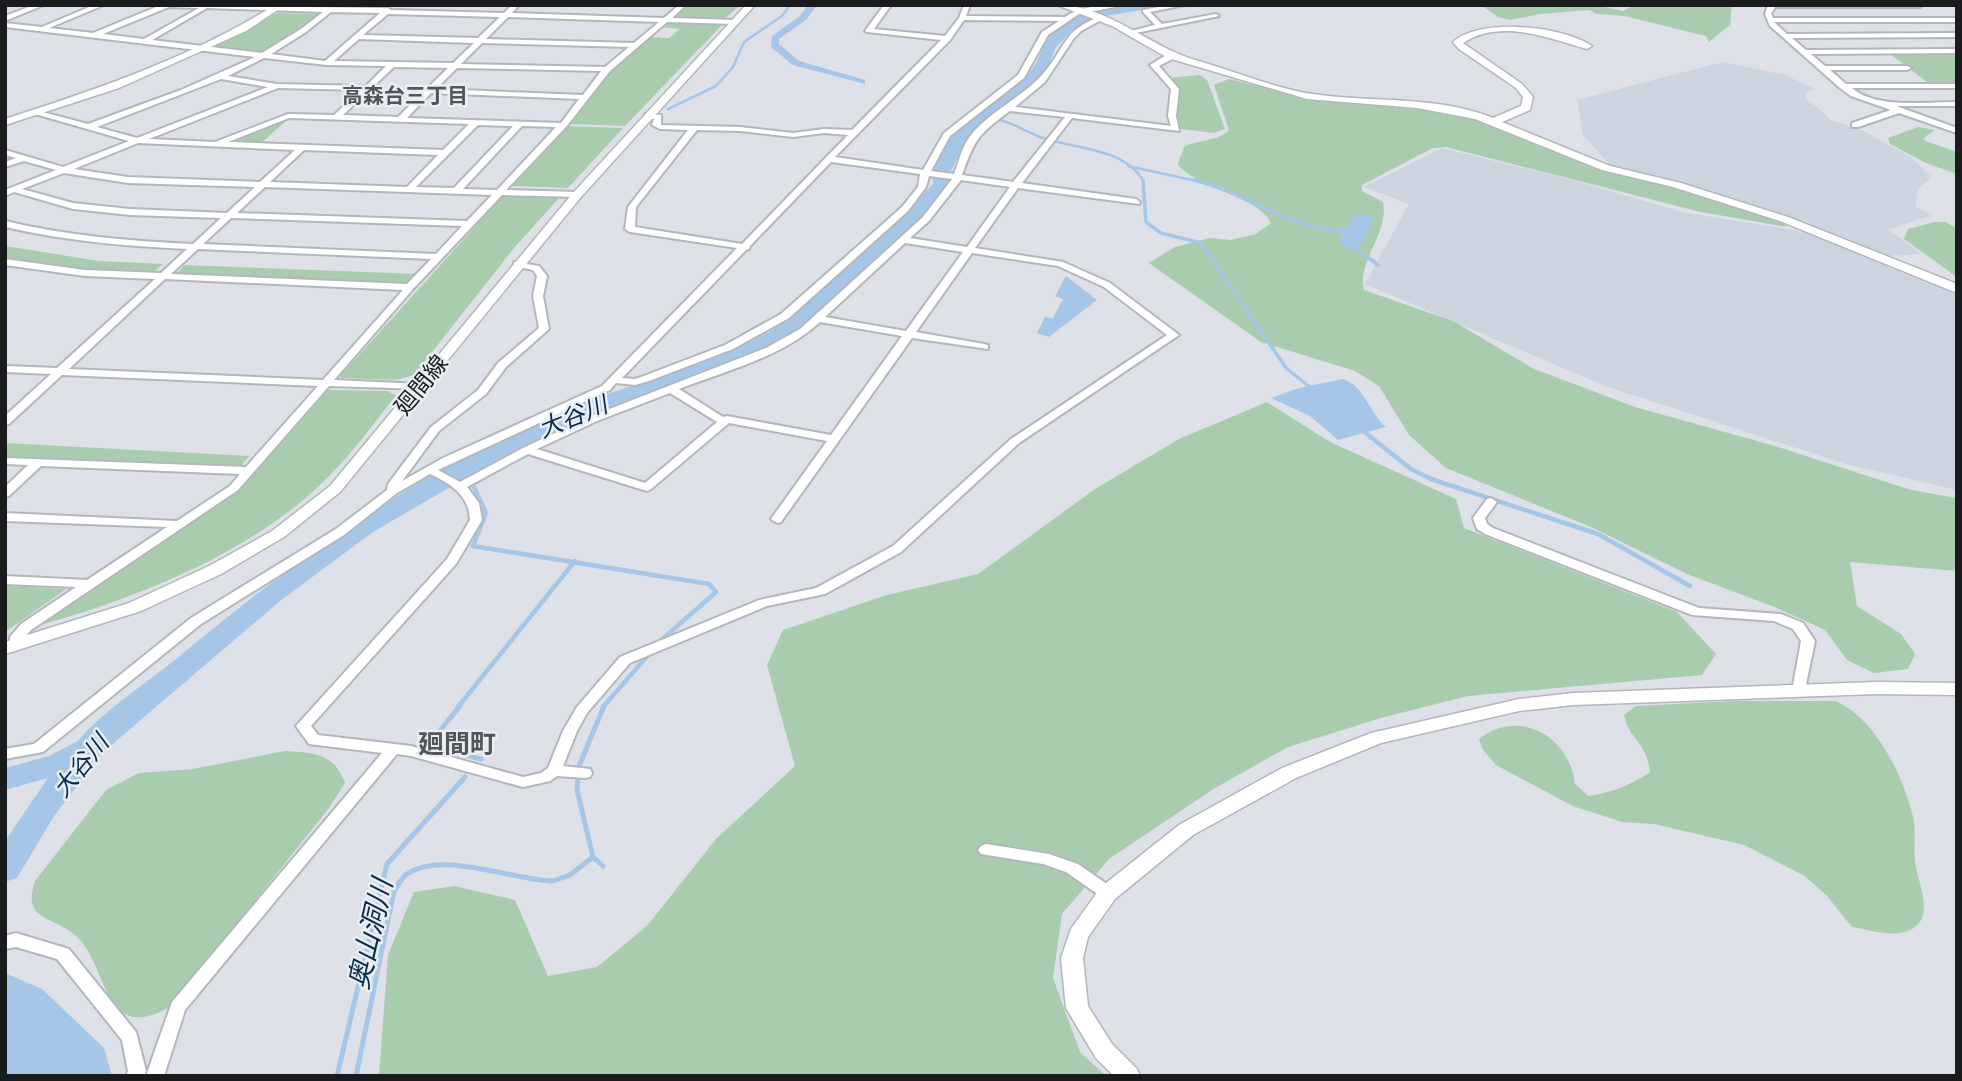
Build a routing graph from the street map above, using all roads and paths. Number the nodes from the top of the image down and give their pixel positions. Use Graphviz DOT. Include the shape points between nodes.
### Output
graph roads {
  1 [pos="41,5"];
  2 [pos="102,5"];
  3 [pos="393,5"];
  4 [pos="516,5"];
  5 [pos="683,5"];
  6 [pos="751,5"];
  7 [pos="888,5"];
  8 [pos="967,5"];
  9 [pos="1061,5"];
  10 [pos="1122,5"];
  11 [pos="1182,5"];
  12 [pos="1772,5"];
  13 [pos="1920,5"];
  14 [pos="206,6"];
  15 [pos="1112,6"];
  16 [pos="278,8"];
  17 [pos="332,8"];
  18 [pos="1077,12"];
  19 [pos="386,13"];
  20 [pos="508,16"];
  21 [pos="1216,16"];
  22 [pos="962,18"];
  23 [pos="1098,18"];
  24 [pos="5,19"];
  25 [pos="1064,19"];
  26 [pos="665,20"];
  27 [pos="1770,20"];
  28 [pos="1941,20"];
  29 [pos="1957,20"];
  30 [pos="735,22"];
  31 [pos="5,24"];
  32 [pos="1160,26"];
  33 [pos="41,29"];
  34 [pos="1131,32"];
  35 [pos="1957,33"];
  36 [pos="93,36"];
  37 [pos="1784,36"];
  38 [pos="358,37"];
  39 [pos="947,38"];
  40 [pos="482,41"];
  41 [pos="144,42"];
  42 [pos="635,45"];
  43 [pos="1587,46"];
  44 [pos="200,49"];
  45 [pos="1884,51"];
  46 [pos="1957,51"];
  47 [pos="1803,52"];
  48 [pos="267,56"];
  49 [pos="1171,56"];
  50 [pos="327,62"];
  51 [pos="393,64"];
  52 [pos="456,65"];
  53 [pos="1822,68"];
  54 [pos="1907,68"];
  55 [pos="607,69"];
  56 [pos="221,77"];
  57 [pos="277,86"];
  58 [pos="1843,86"];
  59 [pos="1929,86"];
  60 [pos="1957,86"];
  61 [pos="366,89"];
  62 [pos="429,91"];
  63 [pos="586,97"];
  64 [pos="1875,104"];
  65 [pos="1957,104"];
  66 [pos="1008,108"];
  67 [pos="1896,111"];
  68 [pos="38,112"];
  69 [pos="648,116"];
  70 [pos="1069,117"];
  71 [pos="336,118"];
  72 [pos="400,120"];
  73 [pos="5,122"];
  74 [pos="476,122"];
  75 [pos="1493,122"];
  76 [pos="1935,123"];
  77 [pos="1957,123"];
  78 [pos="519,124"];
  79 [pos="563,125"];
  80 [pos="1855,125"];
  81 [pos="87,127"];
  82 [pos="695,127"];
  83 [pos="1957,131"];
  84 [pos="855,133"];
  85 [pos="137,141"];
  86 [pos="211,146"];
  87 [pos="302,149"];
  88 [pos="5,152"];
  89 [pos="444,153"];
  90 [pos="23,158"];
  91 [pos="829,159"];
  92 [pos="5,165"];
  93 [pos="64,170"];
  94 [pos="927,173"];
  95 [pos="958,178"];
  96 [pos="264,184"];
  97 [pos="1015,186"];
  98 [pos="410,188"];
  99 [pos="457,190"];
  100 [pos="10,192"];
  101 [pos="500,192"];
  102 [pos="577,194"];
  103 [pos="1136,202"];
  104 [pos="230,215"];
  105 [pos="5,224"];
  106 [pos="470,224"];
  107 [pos="902,240"];
  108 [pos="197,246"];
  109 [pos="746,247"];
  110 [pos="969,250"];
  111 [pos="439,257"];
  112 [pos="5,262"];
  113 [pos="517,264"];
  114 [pos="21,265"];
  115 [pos="5,275"];
  116 [pos="164,277"];
  117 [pos="410,287"];
  118 [pos="1957,289"];
  119 [pos="819,319"];
  120 [pos="910,334"];
  121 [pos="984,347"];
  122 [pos="5,369"];
  123 [pos="60,371"];
  124 [pos="615,380"];
  125 [pos="635,382"];
  126 [pos="325,383"];
  127 [pos="420,387"];
  128 [pos="672,389"];
  129 [pos="653,397"];
  130 [pos="5,422"];
  131 [pos="724,422"];
  132 [pos="835,439"];
  133 [pos="527,450"];
  134 [pos="5,461"];
  135 [pos="37,463"];
  136 [pos="247,471"];
  137 [pos="436,473"];
  138 [pos="461,486"];
  139 [pos="393,491"];
  140 [pos="5,494"];
  141 [pos="1491,502"];
  142 [pos="5,517"];
  143 [pos="777,519"];
  144 [pos="177,524"];
  145 [pos="5,580"];
  146 [pos="87,584"];
  147 [pos="11,647"];
  148 [pos="1957,690"];
  149 [pos="1798,691"];
  150 [pos="393,749"];
  151 [pos="5,754"];
  152 [pos="554,771"];
  153 [pos="578,772"];
  154 [pos="986,850"];
  155 [pos="1108,893"];
  156 [pos="5,943"];
  157 [pos="135,1076"];
  158 [pos="155,1076"];
  159 [pos="1129,1076"];
  1 -- 24 [label="street"];
  2 -- 33 [label="street"];
  3 -- 19 [label="street"];
  4 -- 20 [label="street"];
  5 -- 26 [label="street"];
  6 -- 30 [label="street, 廻間線"];
  7 -- 39 [label="street" via="869,31"];
  8 -- 22 [label="street"];
  9 -- 18 [label="street"];
  10 -- 15 [label="street"];
  11 -- 32 [label="street" via="1145,11"];
  12 -- 13 [label="street"];
  12 -- 27 [label="street"];
  13 -- 28 [label="street"];
  14 -- 16 [label="street"];
  14 -- 36 [label="street" via="160,7"];
  14 -- 41 [label="street"];
  15 -- 18 [label="street"];
  16 -- 17 [label="street"];
  16 -- 44 [label="street"];
  17 -- 19 [label="street"];
  17 -- 48 [label="street"];
  18 -- 23 [label="street"];
  18 -- 25 [label="street"];
  19 -- 20 [label="street"];
  19 -- 38 [label="street"];
  20 -- 26 [label="street"];
  20 -- 40 [label="street"];
  21 -- 32 [label="street"];
  22 -- 25 [label="street"];
  22 -- 39 [label="street"];
  23 -- 34 [label="street"];
  23 -- 66 [label="street" via="1074,32 1052,69"];
  25 -- 94 [label="street" via="1040,40 1021,76 947,135"];
  26 -- 30 [label="street"];
  26 -- 42 [label="street"];
  27 -- 28 [label="street"];
  27 -- 37 [label="street"];
  28 -- 29 [label="street"];
  28 -- 35 [label="street"];
  30 -- 69 [label="street, 廻間線"];
  31 -- 33 [label="street"];
  32 -- 34 [label="street"];
  33 -- 36 [label="street"];
  34 -- 49 [label="street"];
  35 -- 37 [label="street"];
  36 -- 41 [label="street"];
  37 -- 47 [label="street"];
  38 -- 40 [label="street"];
  38 -- 50 [label="street"];
  39 -- 84 [label="street"];
  40 -- 42 [label="street"];
  40 -- 52 [label="street"];
  41 -- 44 [label="street"];
  42 -- 55 [label="street"];
  43 -- 75 [label="street" via="1518,29 1493,29 1463,37 1458,42 1462,47 1528,97 1526,108"];
  44 -- 48 [label="street"];
  44 -- 68 [label="street" via="116,86"];
  45 -- 46 [label="street"];
  45 -- 47 [label="street"];
  45 -- 54 [label="street"];
  47 -- 53 [label="street"];
  48 -- 50 [label="street"];
  48 -- 56 [label="street"];
  49 -- 70 [label="street" via="1154,65 1175,89 1172,116 1176,129"];
  49 -- 75 [label="street" via="1311,97 1439,108"];
  50 -- 51 [label="street"];
  51 -- 52 [label="street"];
  51 -- 61 [label="street"];
  52 -- 55 [label="street"];
  52 -- 62 [label="street"];
  53 -- 54 [label="street"];
  53 -- 58 [label="street"];
  54 -- 59 [label="street"];
  55 -- 63 [label="street"];
  56 -- 57 [label="street"];
  56 -- 81 [label="street"];
  57 -- 61 [label="street"];
  57 -- 85 [label="street"];
  58 -- 59 [label="street"];
  58 -- 64 [label="street"];
  59 -- 60 [label="street"];
  61 -- 71 [label="street"];
  62 -- 63 [label="street"];
  62 -- 72 [label="street"];
  63 -- 79 [label="street"];
  64 -- 65 [label="street"];
  64 -- 67 [label="street"];
  66 -- 70 [label="street"];
  66 -- 95 [label="street" via="974,136"];
  67 -- 76 [label="street"];
  67 -- 80 [label="street"];
  68 -- 73 [label="street"];
  68 -- 81 [label="street"];
  69 -- 82 [label="street" via="658,117 656,125 660,127"];
  69 -- 102 [label="street, 廻間線"];
  70 -- 97 [label="street"];
  71 -- 72 [label="street"];
  71 -- 86 [label="street" via="277,118"];
  72 -- 74 [label="street"];
  74 -- 78 [label="street"];
  74 -- 89 [label="street"];
  75 -- 118 [label="street" via="1606,168 1784,219"];
  76 -- 77 [label="street"];
  76 -- 83 [label="street"];
  78 -- 79 [label="street"];
  78 -- 99 [label="street"];
  79 -- 101 [label="street"];
  81 -- 85 [label="street"];
  82 -- 84 [label="street" via="793,135"];
  82 -- 109 [label="street" via="632,206 630,229"];
  84 -- 91 [label="street"];
  85 -- 86 [label="street"];
  85 -- 93 [label="street"];
  86 -- 87 [label="street"];
  87 -- 89 [label="street"];
  87 -- 96 [label="street"];
  88 -- 90 [label="street"];
  89 -- 98 [label="street"];
  90 -- 92 [label="street"];
  90 -- 93 [label="street"];
  91 -- 94 [label="street"];
  91 -- 109 [label="street"];
  93 -- 96 [label="street" via="128,180"];
  93 -- 100 [label="street"];
  94 -- 95 [label="street"];
  94 -- 125 [label="street" via="905,209 785,316 729,347"];
  95 -- 97 [label="street"];
  95 -- 107 [label="street" via="926,219"];
  96 -- 98 [label="street"];
  96 -- 104 [label="street"];
  97 -- 103 [label="street"];
  97 -- 110 [label="street"];
  98 -- 99 [label="street"];
  99 -- 101 [label="street"];
  100 -- 104 [label="street" via="102,210"];
  101 -- 102 [label="street"];
  101 -- 106 [label="street"];
  102 -- 113 [label="street, 廻間線"];
  104 -- 106 [label="street"];
  104 -- 108 [label="street"];
  105 -- 108 [label="street" via="79,239"];
  106 -- 111 [label="street"];
  107 -- 110 [label="street"];
  107 -- 119 [label="street"];
  108 -- 111 [label="street"];
  108 -- 116 [label="street"];
  109 -- 124 [label="street"];
  110 -- 120 [label="street"];
  110 -- 152 [label="street" via="1060,264 1095,278 1174,335 1016,441 897,549 820,591 754,607 625,660 582,710"];
  111 -- 117 [label="street"];
  112 -- 114 [label="street"];
  113 -- 127 [label="street, 廻間線"];
  113 -- 139 [label="street" via="536,268 542,276 538,296 544,329 502,365 482,392 435,429 392,486"];
  114 -- 115 [label="street"];
  114 -- 116 [label="street"];
  116 -- 117 [label="street"];
  116 -- 123 [label="street"];
  117 -- 126 [label="street"];
  119 -- 120 [label="street"];
  119 -- 128 [label="street" via="770,350"];
  120 -- 121 [label="street"];
  120 -- 132 [label="street"];
  122 -- 123 [label="street"];
  123 -- 126 [label="street"];
  123 -- 130 [label="street"];
  124 -- 125 [label="street"];
  124 -- 137 [label="street" via="447,460"];
  125 -- 129 [label="street"];
  126 -- 127 [label="street"];
  126 -- 136 [label="street"];
  127 -- 147 [label="street, 廻間線" via="335,489 278,534 135,607"];
  128 -- 129 [label="street"];
  128 -- 131 [label="street"];
  129 -- 133 [label="street"];
  131 -- 132 [label="street"];
  131 -- 133 [label="street" via="647,487"];
  132 -- 143 [label="street"];
  133 -- 138 [label="street"];
  134 -- 135 [label="street"];
  135 -- 136 [label="street"];
  135 -- 140 [label="street"];
  136 -- 144 [label="street" via="234,488"];
  137 -- 138 [label="street"];
  137 -- 139 [label="street"];
  138 -- 150 [label="street" via="476,514 463,546 303,726 314,740"];
  139 -- 151 [label="street" via="340,532 196,621 38,748"];
  141 -- 149 [label="street" via="1479,518 1489,531 1697,612 1776,617 1798,626 1808,641"];
  142 -- 144 [label="street"];
  144 -- 146 [label="street"];
  145 -- 146 [label="street"];
  146 -- 147 [label="street" via="26,626"];
  148 -- 149 [label="street"];
  149 -- 155 [label="street" via="1519,705 1377,738 1336,752 1241,798 1186,830"];
  150 -- 152 [label="street" via="523,782"];
  150 -- 158 [label="street" via="178,1007"];
  152 -- 153 [label="street"];
  154 -- 155 [label="street" via="1072,867"];
  155 -- 159 [label="street" via="1078,935 1072,958 1073,985 1088,1030"];
  156 -- 157 [label="street" via="16,940 63,954 130,1037"];
}
